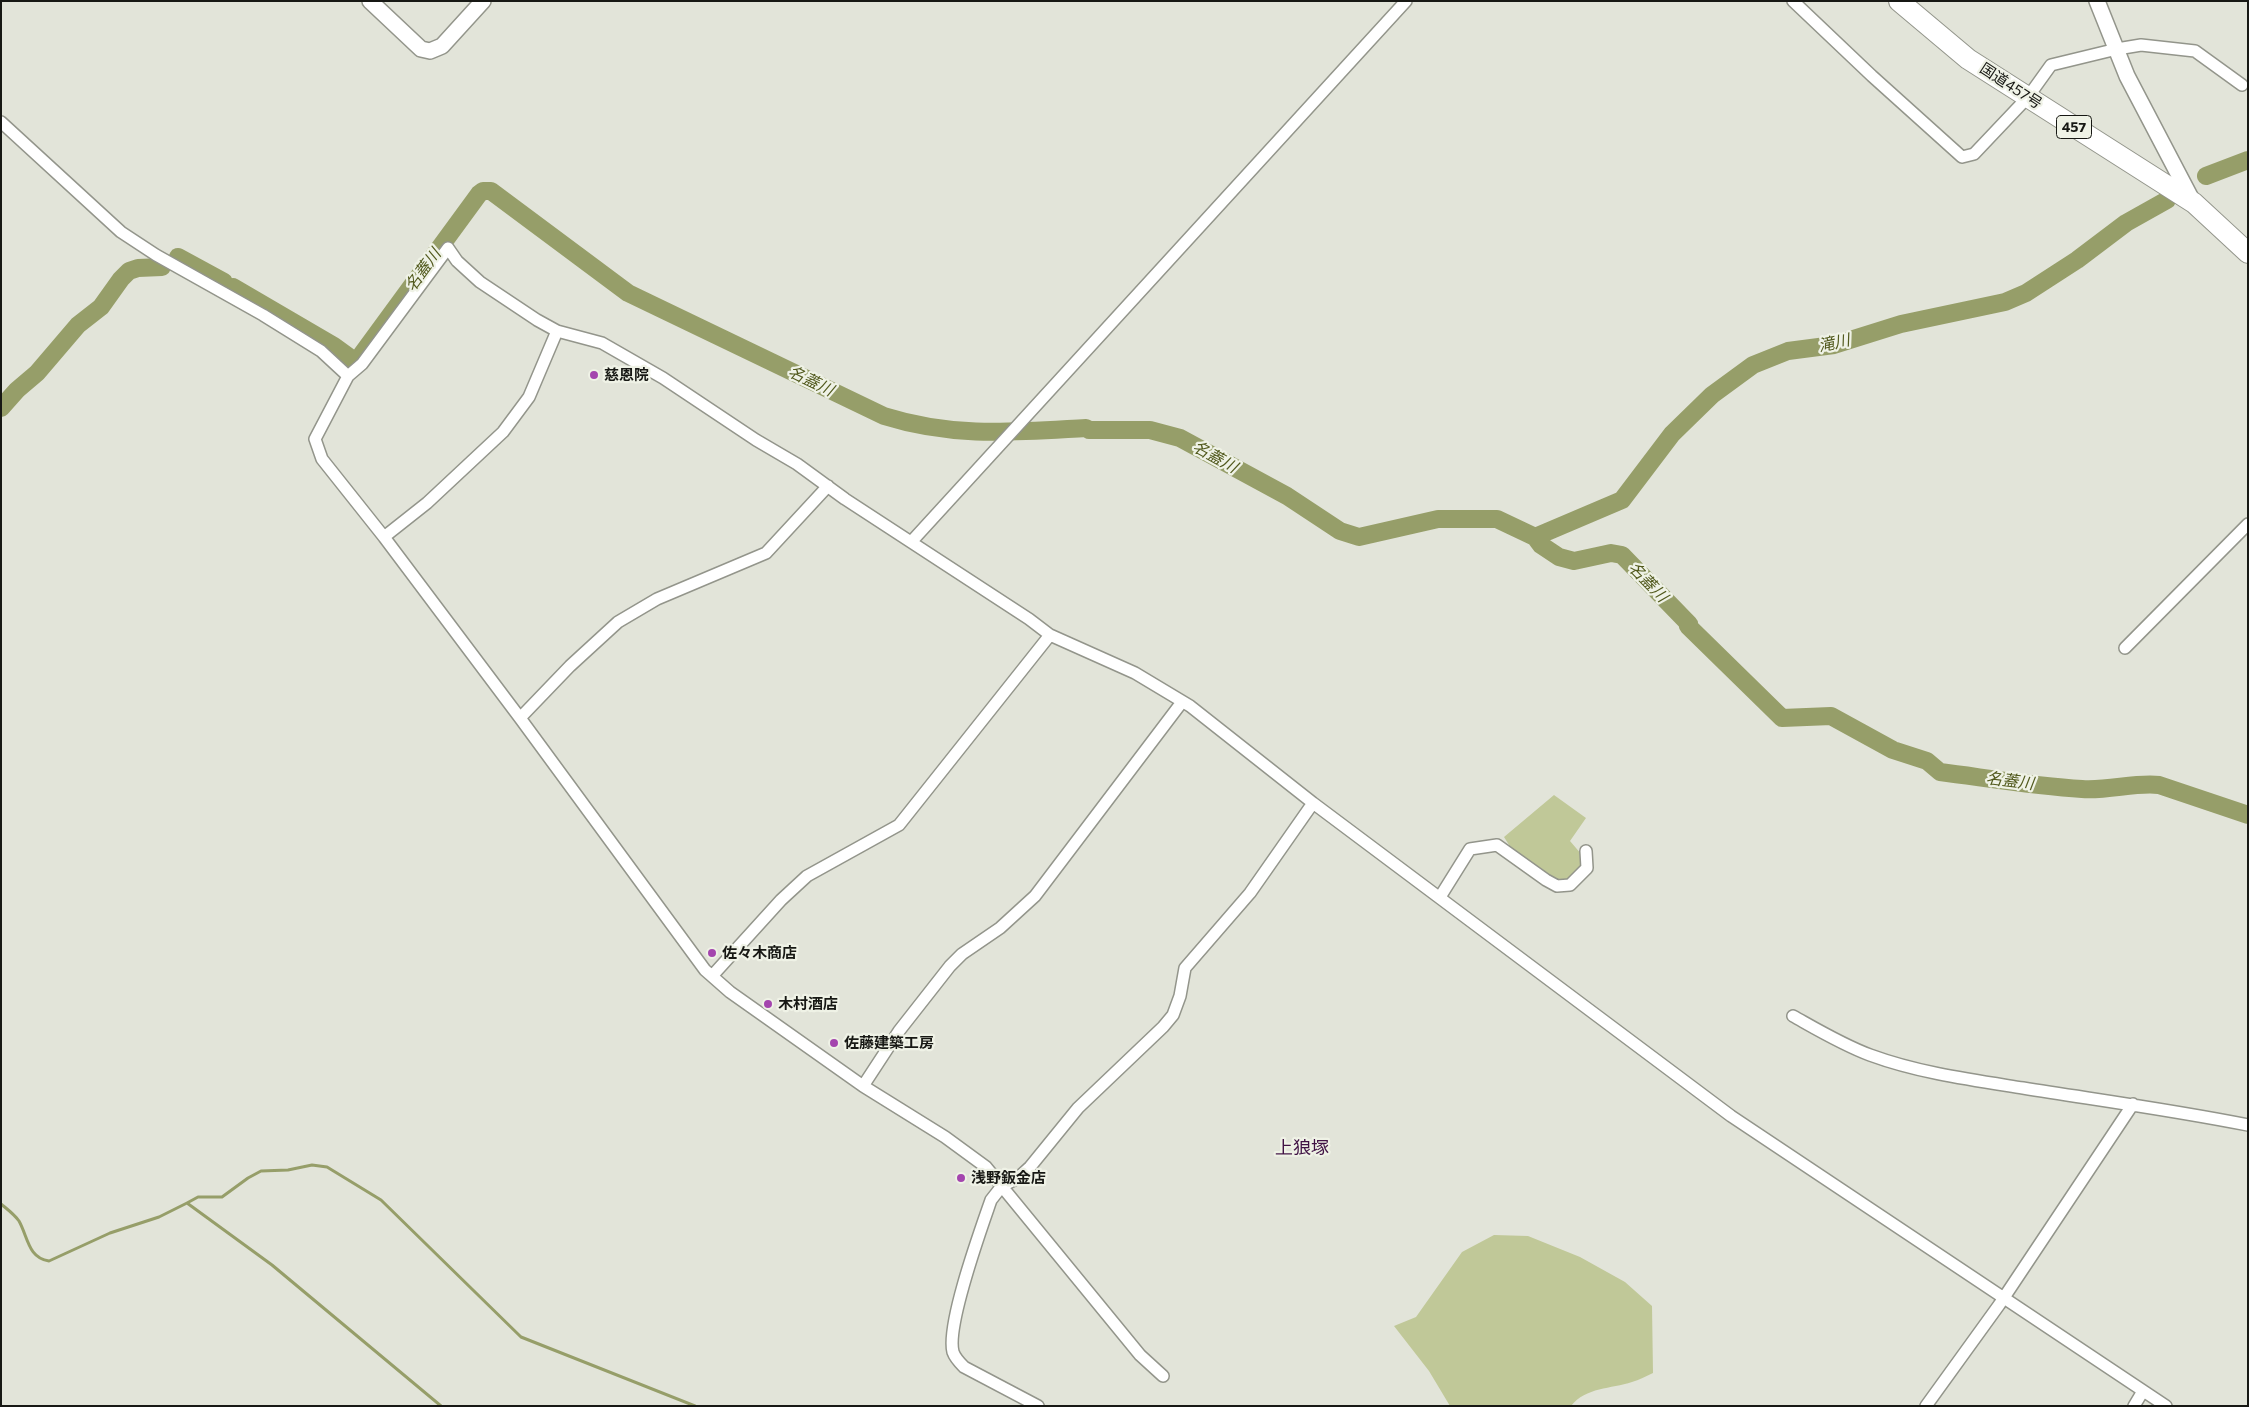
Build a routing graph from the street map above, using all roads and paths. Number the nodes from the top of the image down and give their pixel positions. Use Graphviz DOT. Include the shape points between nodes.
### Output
graph roads {
  1 [pos="370,1"];
  2 [pos="483,1"];
  3 [pos="1406,1"];
  4 [pos="1793,1"];
  5 [pos="1899,1"];
  6 [pos="2097,1"];
  7 [pos="2117,49"];
  8 [pos="2242,85"];
  9 [pos="2028,97"];
  10 [pos="1,122"];
  11 [pos="2194,203"];
  12 [pos="2248,253"];
  13 [pos="557,331"];
  14 [pos="348,376"];
  15 [pos="828,486"];
  16 [pos="2248,524"];
  17 [pos="384,537"];
  18 [pos="912,541"];
  19 [pos="1050,636"];
  20 [pos="2125,648"];
  21 [pos="1182,702"];
  22 [pos="520,718"];
  23 [pos="1313,803"];
  24 [pos="1586,851"];
  25 [pos="1440,897"];
  26 [pos="712,976"];
  27 [pos="1792,1016"];
  28 [pos="863,1086"];
  29 [pos="2133,1104"];
  30 [pos="2248,1125"];
  31 [pos="1002,1186"];
  32 [pos="2004,1296"];
  33 [pos="1163,1376"];
  34 [pos="2143,1391"];
  35 [pos="1038,1406"];
  36 [pos="1926,1406"];
  37 [pos="2134,1406"];
  38 [pos="2166,1406"];
  1 -- 2 [label="street" via="421,49 430,51 442,46"];
  3 -- 18 [label="street"];
  4 -- 9 [label="street" via="1962,157 1974,154"];
  5 -- 9 [label="highway, 国道457号 / 457" via="1968,59"];
  6 -- 7 [label="street"];
  7 -- 8 [label="street" via="2140,45 2195,51"];
  7 -- 9 [label="street" via="2051,65"];
  7 -- 11 [label="street" via="2126,76"];
  9 -- 11 [label="highway, 国道457号 / 457"];
  10 -- 14 [label="street" via="121,232 321,351"];
  11 -- 12 [label="highway, 国道457号 / 457"];
  13 -- 14 [label="street" via="480,282 448,248 362,364"];
  13 -- 15 [label="street" via="602,343 623,355"];
  13 -- 17 [label="street" via="529,396 503,432 427,503"];
  14 -- 17 [label="street" via="315,439 322,460"];
  15 -- 18 [label="street"];
  15 -- 22 [label="street" via="766,553 657,599 618,622"];
  16 -- 20 [label="street"];
  17 -- 22 [label="street"];
  18 -- 19 [label="street"];
  19 -- 21 [label="street" via="1135,673"];
  19 -- 26 [label="street" via="899,825 820,868 794,887"];
  21 -- 23 [label="street"];
  21 -- 28 [label="street" via="1035,896 1000,928 962,954 944,973 898,1031"];
  22 -- 26 [label="street" via="693,956"];
  23 -- 25 [label="street"];
  23 -- 31 [label="street" via="1250,893 1185,968 1175,1009 1163,1027 1078,1108 1030,1167"];
  24 -- 25 [label="street" via="1587,868 1570,885 1557,886 1497,845 1470,849"];
  25 -- 32 [label="street" via="1731,1116"];
  26 -- 28 [label="street"];
  27 -- 29 [label="street" via="1870,1056 1923,1070 1973,1081"];
  28 -- 31 [label="street" via="962,1149 986,1167"];
  29 -- 30 [label="street"];
  29 -- 32 [label="street"];
  31 -- 33 [label="street" via="1134,1348"];
  31 -- 35 [label="street" via="991,1200 977,1242 958,1307 952,1350 964,1367"];
  32 -- 34 [label="street"];
  32 -- 36 [label="street"];
  34 -- 37 [label="street"];
  34 -- 38 [label="street"];
}
